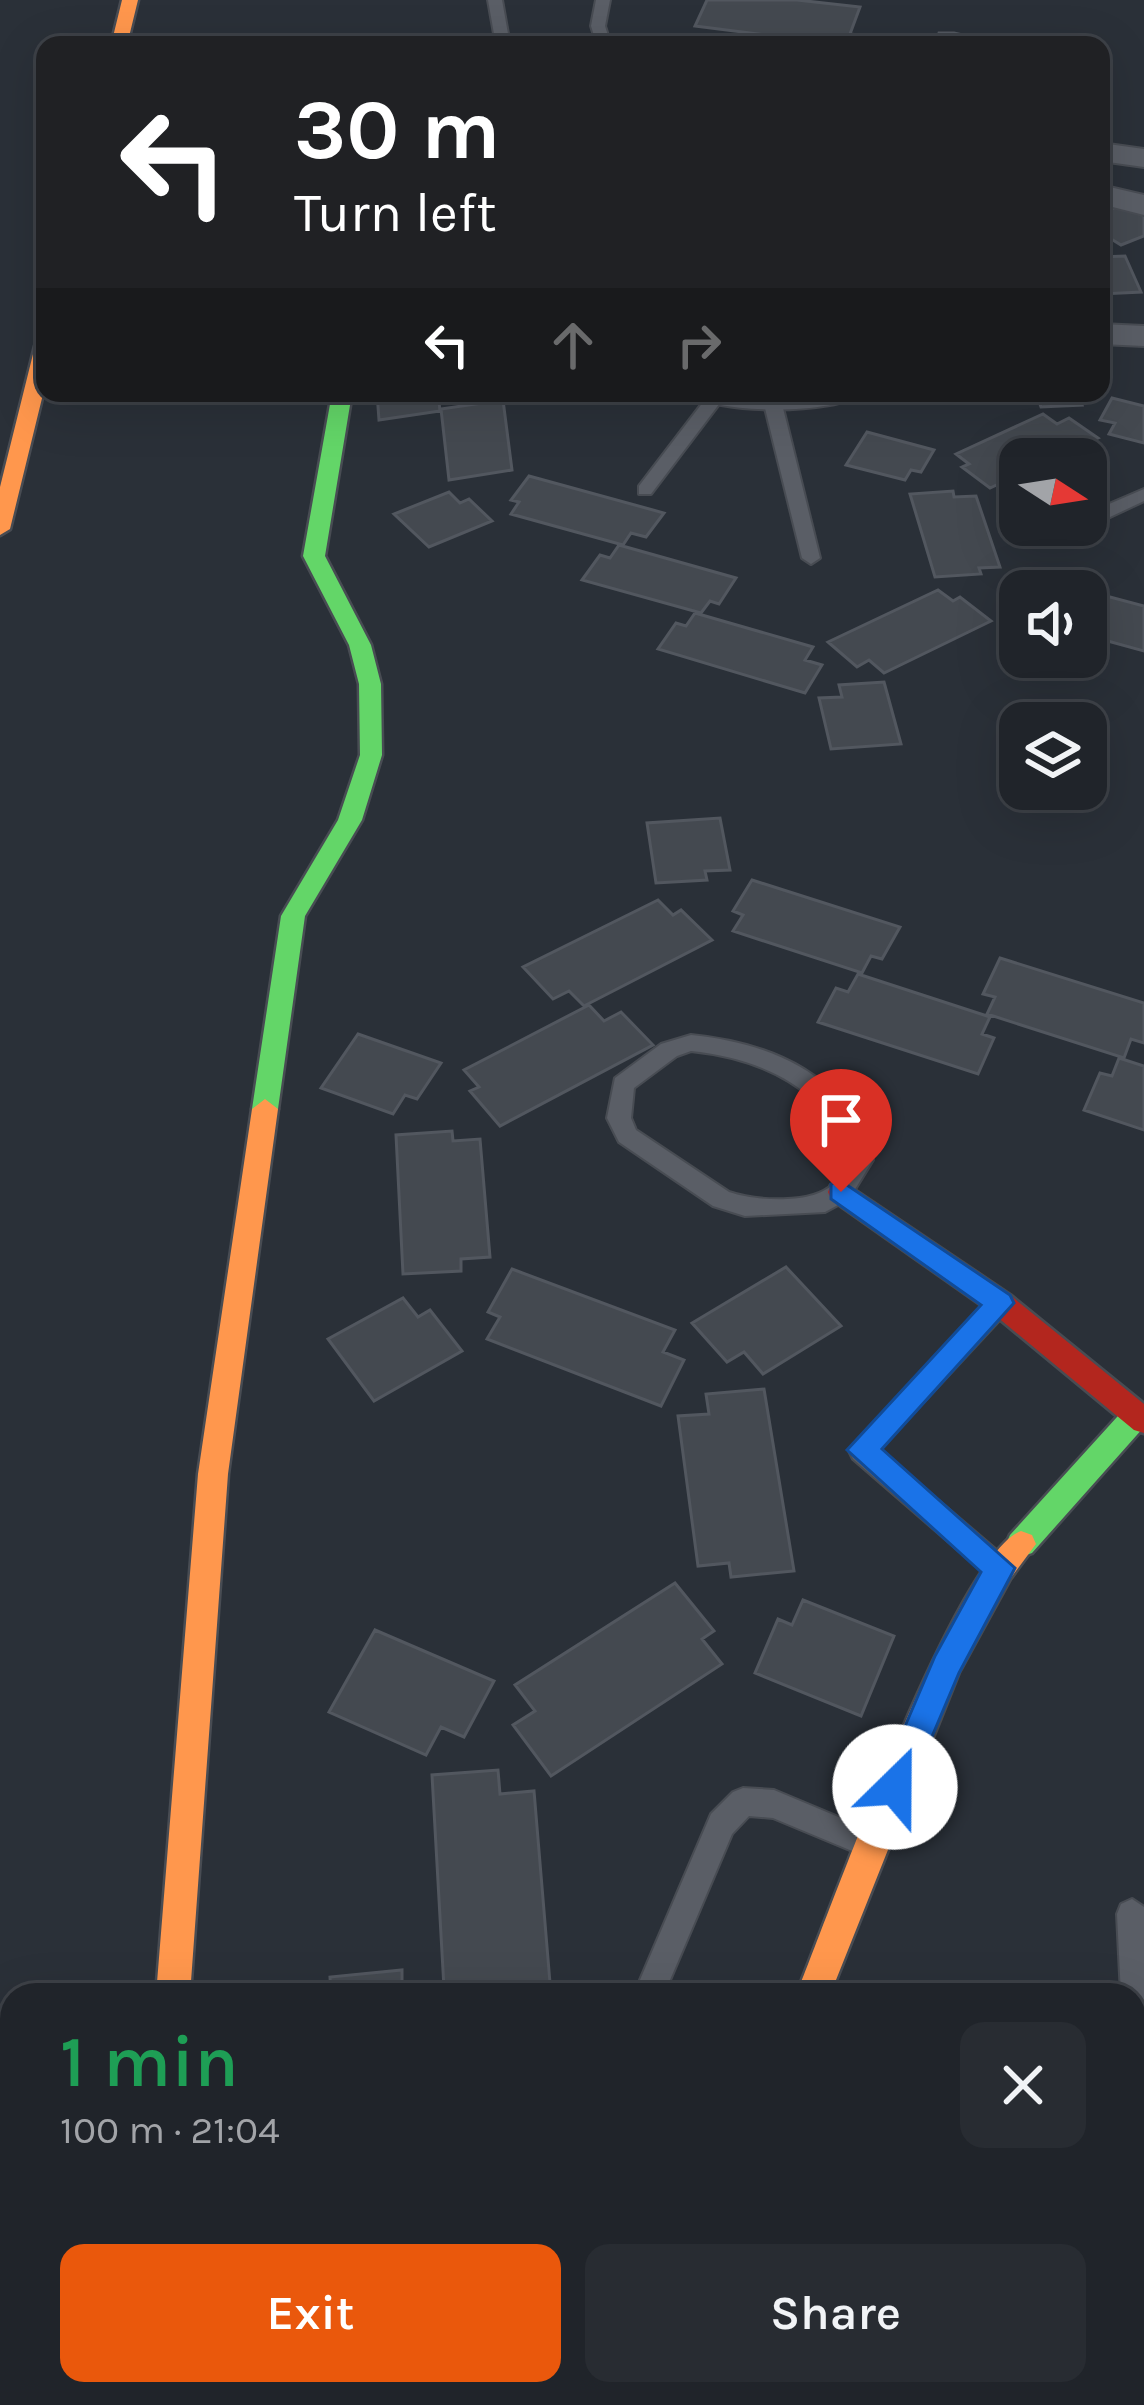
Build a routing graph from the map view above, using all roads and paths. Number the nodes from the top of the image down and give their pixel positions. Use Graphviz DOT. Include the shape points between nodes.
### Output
graph roads {
  1 [pos="130,0"];
  2 [pos="495,0"];
  3 [pos="602,0"];
  4 [pos="121,36"];
  5 [pos="501,36"];
  6 [pos="601,36"];
  7 [pos="1110,153"];
  8 [pos="1144,158"];
  9 [pos="1110,196"];
  10 [pos="1144,205"];
  11 [pos="1110,334"];
  12 [pos="1144,336"];
  13 [pos="36,383"];
  14 [pos="340,402"];
  15 [pos="707,402"];
  16 [pos="772,402"];
  17 [pos="645,490"];
  18 [pos="1144,494"];
  19 [pos="1107,511"];
  20 [pos="0,529"];
  21 [pos="811,558"];
  22 [pos="841,1192"];
  23 [pos="1000,1303"];
  24 [pos="1141,1418"];
  25 [pos="999,1568"];
  26 [pos="872,1845"];
  27 [pos="1132,1914"];
  28 [pos="174,1983"];
  29 [pos="655,1983"];
  30 [pos="818,1983"];
  31 [pos="1135,1983"];
  1 -- 4 [label="main road"];
  2 -- 5 [label="lane"];
  3 -- 6 [label="lane"];
  7 -- 8 [label="street"];
  9 -- 10 [label="street"];
  11 -- 12 [label="street"];
  13 -- 20 [label="main road"];
  14 -- 28 [label="main road" via="314,556 360,643 378,713 368,780 293,916 213,1474"];
  15 -- 17 [label="lane"];
  16 -- 21 [label="lane"];
  18 -- 19 [label="lane"];
  22 -- 22 [label="lane" via="779,1210 721,1199 627,1136 619,1118 623,1084 691,1043 766,1058 847,1116 861,1160"];
  22 -- 23 [label="main road"];
  23 -- 24 [label="main road"];
  23 -- 25 [label="lane" via="862,1450"];
  24 -- 25 [label="main road"];
  25 -- 26 [label="main road" via="946,1666"];
  26 -- 29 [label="lane" via="774,1804 742,1802 721,1824"];
  26 -- 30 [label="main road"];
  27 -- 31 [label="lane"];
}
